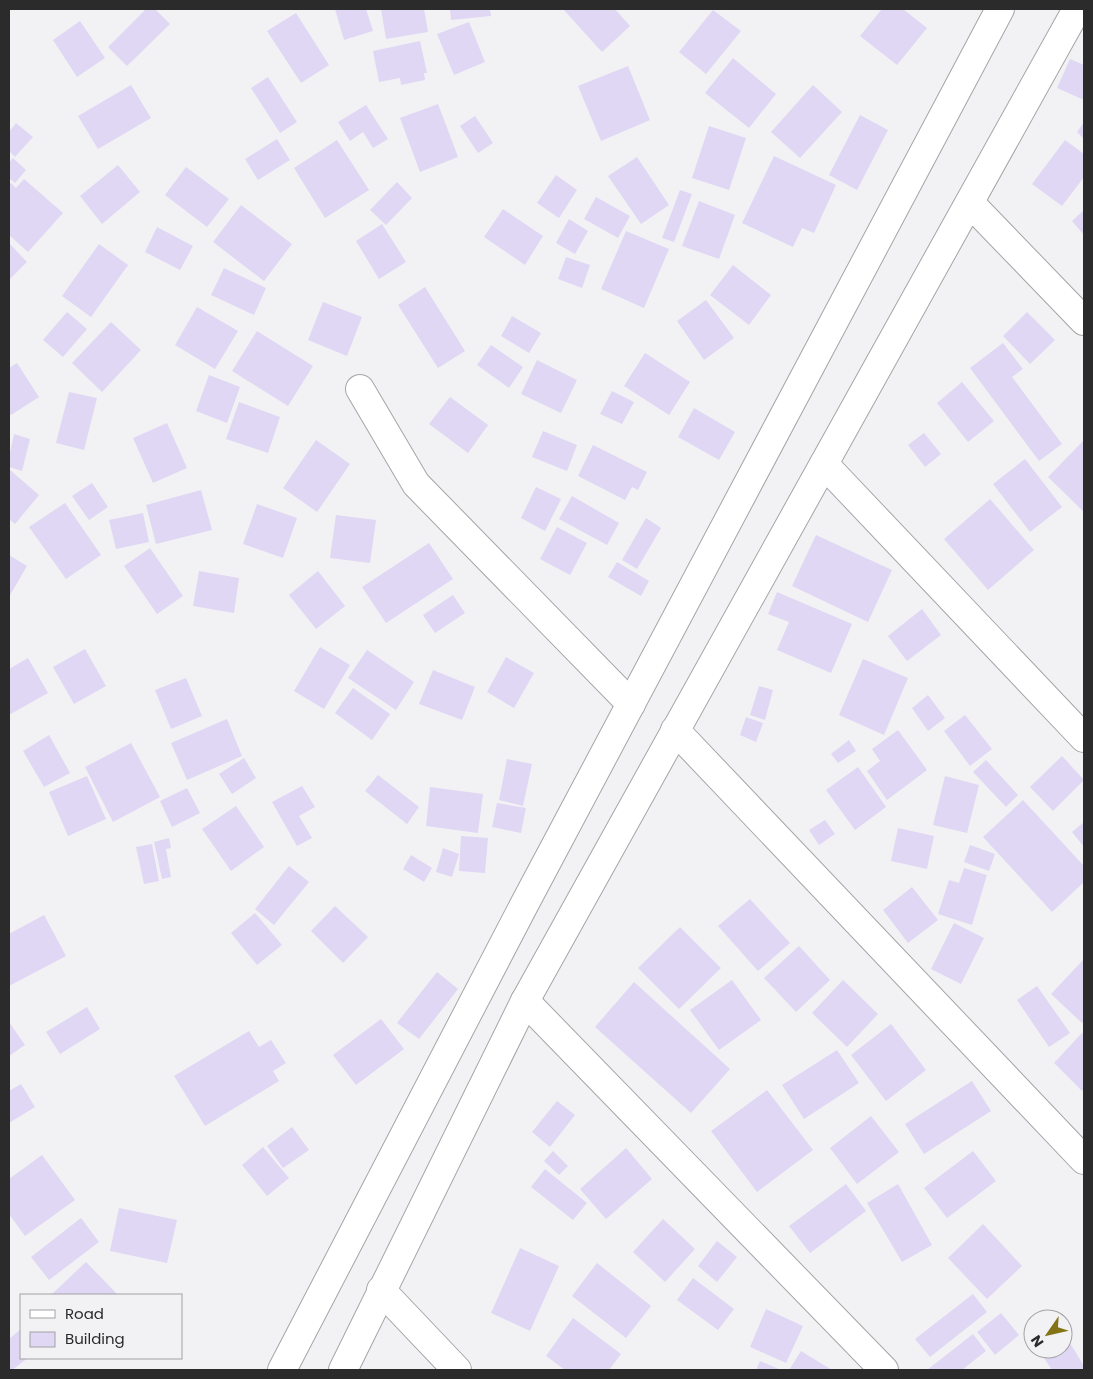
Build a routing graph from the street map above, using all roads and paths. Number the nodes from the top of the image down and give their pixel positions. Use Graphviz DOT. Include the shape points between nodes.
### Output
graph roads {
  1 [pos="1000,9"];
  2 [pos="1077,9"];
  3 [pos="970,203"];
  4 [pos="1084,321"];
  5 [pos="360,389"];
  6 [pos="824,464"];
  7 [pos="631,704"];
  8 [pos="675,730"];
  9 [pos="1084,738"];
  10 [pos="526,1001"];
  11 [pos="1084,1160"];
  12 [pos="381,1290"];
  13 [pos="282,1370"];
  14 [pos="343,1370"];
  15 [pos="457,1370"];
  16 [pos="884,1370"];
  1 -- 7 [label="street"];
  2 -- 3 [label="street"];
  3 -- 4 [label="street"];
  3 -- 6 [label="street"];
  5 -- 7 [label="street" via="416,484"];
  6 -- 8 [label="street"];
  6 -- 9 [label="street"];
  7 -- 13 [label="street"];
  8 -- 10 [label="street"];
  8 -- 11 [label="street"];
  10 -- 12 [label="street"];
  10 -- 16 [label="street"];
  12 -- 14 [label="street"];
  12 -- 15 [label="street"];
}
